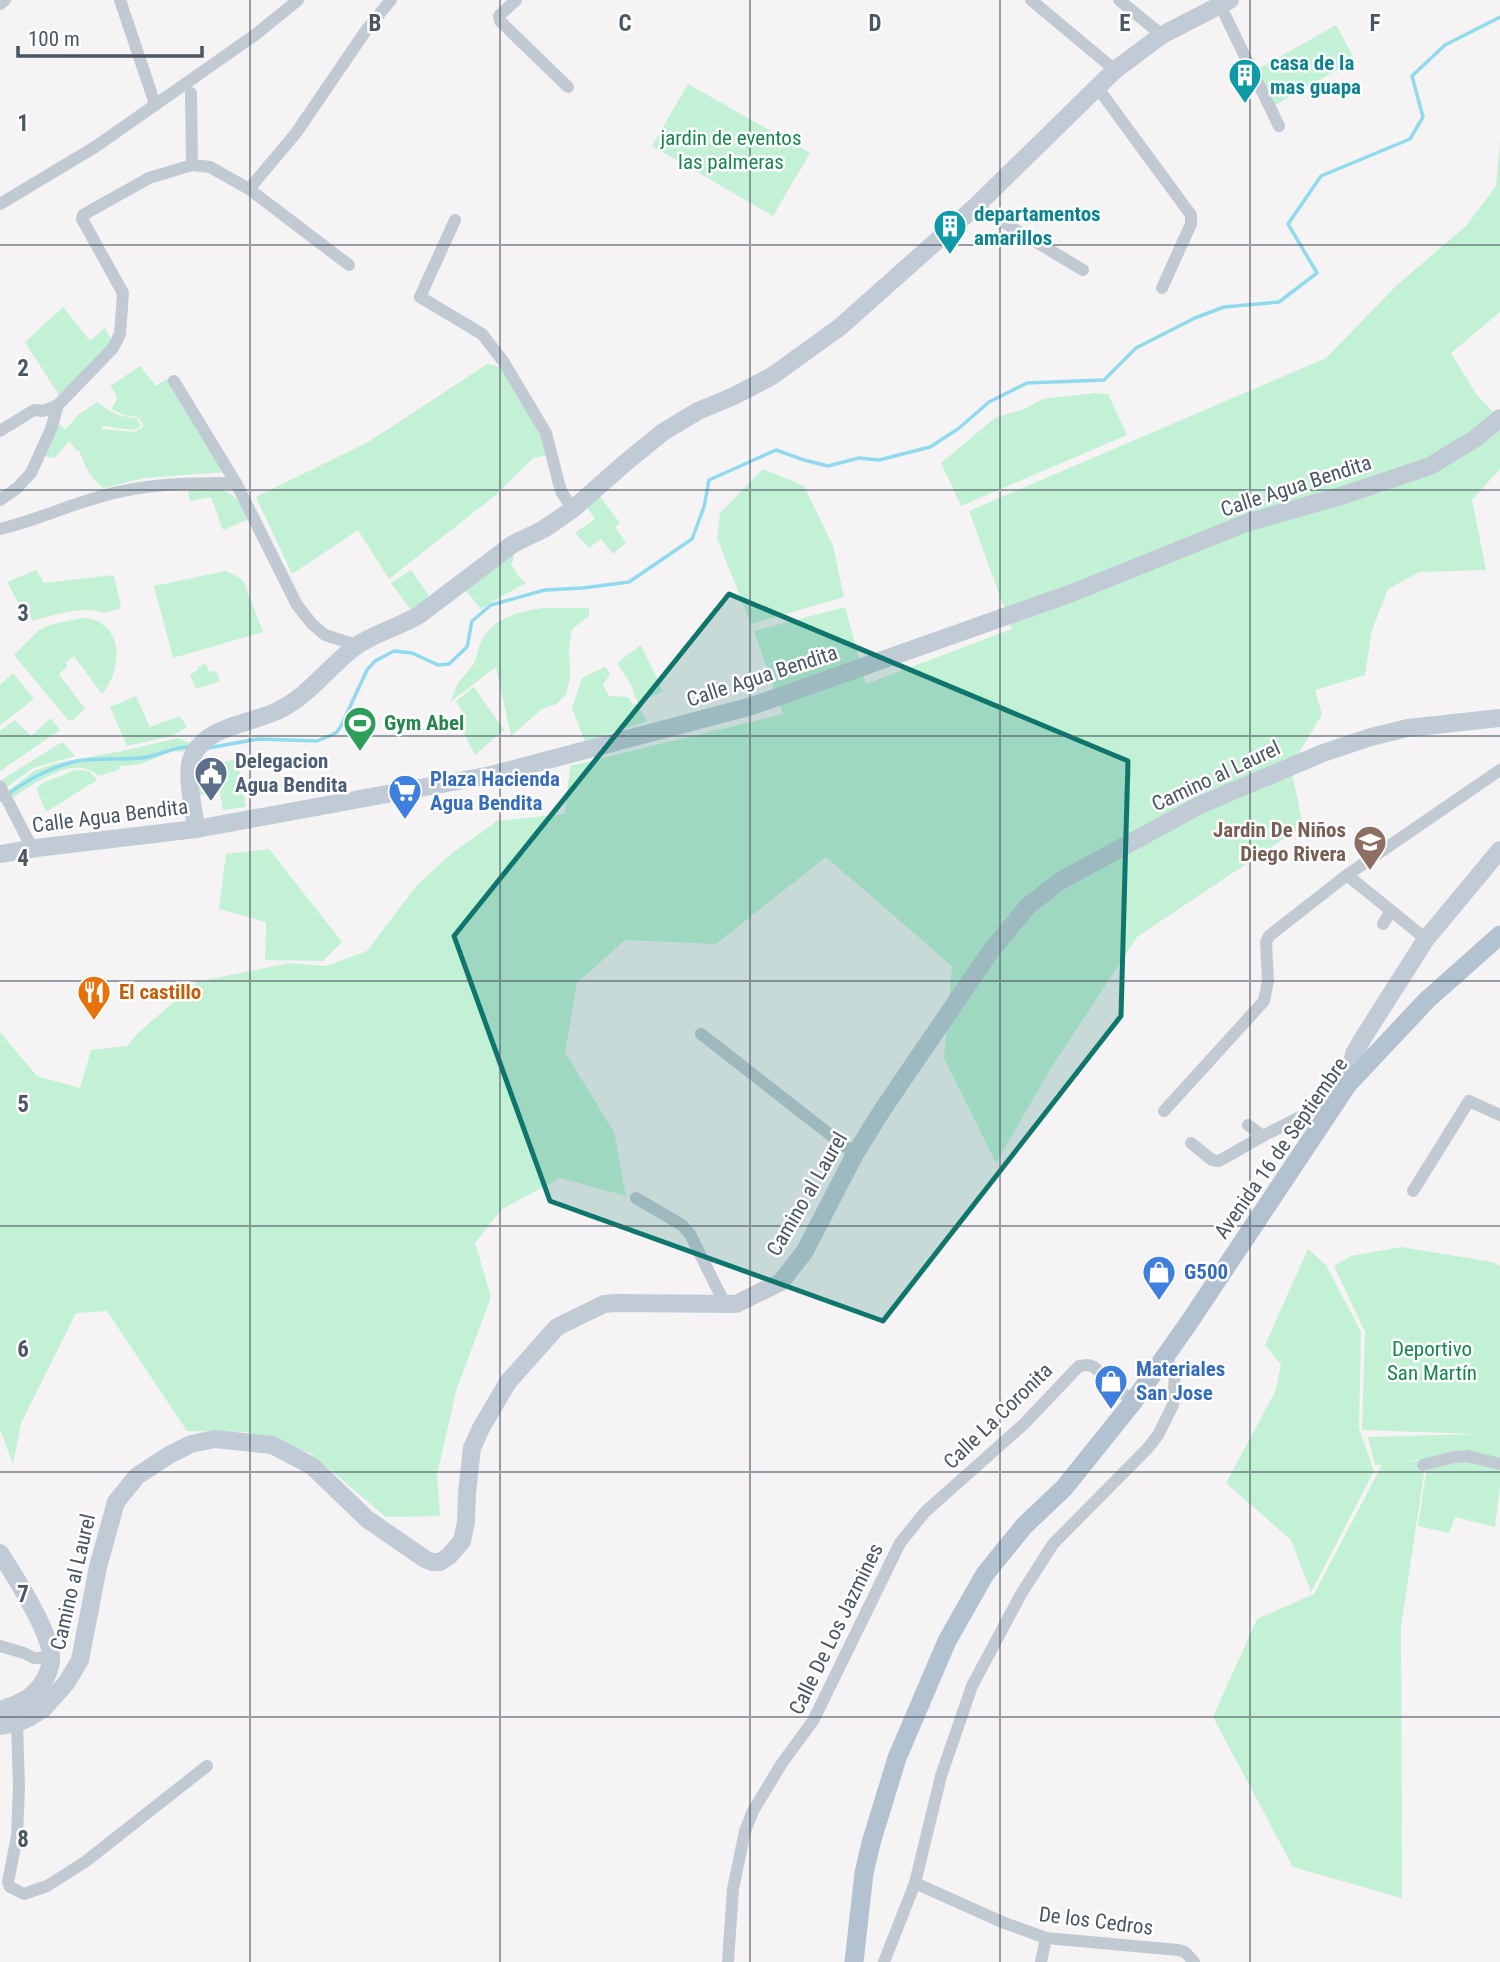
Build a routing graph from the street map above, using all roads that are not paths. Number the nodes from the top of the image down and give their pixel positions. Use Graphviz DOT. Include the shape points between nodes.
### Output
graph roads {
  1 [pos="5,0"];
  2 [pos="120,0"];
  3 [pos="298,0"];
  4 [pos="391,0"];
  5 [pos="516,0"];
  6 [pos="1031,0"];
  7 [pos="1119,0"];
  8 [pos="1225,2"];
  9 [pos="0,4"];
  10 [pos="1162,36"];
  11 [pos="1115,70"];
  12 [pos="568,87"];
  13 [pos="1097,87"];
  14 [pos="191,93"];
  15 [pos="155,104"];
  16 [pos="1279,126"];
  17 [pos="192,166"];
  18 [pos="249,189"];
  19 [pos="0,205"];
  20 [pos="976,206"];
  21 [pos="455,220"];
  22 [pos="349,265"];
  23 [pos="1083,270"];
  24 [pos="1163,288"];
  25 [pos="174,381"];
  26 [pos="58,405"];
  27 [pos="1500,418"];
  28 [pos="0,431"];
  29 [pos="236,484"];
  30 [pos="0,500"];
  31 [pos="573,509"];
  32 [pos="0,529"];
  33 [pos="357,645"];
  34 [pos="1500,718"];
  35 [pos="1500,770"];
  36 [pos="4,793"];
  37 [pos="196,829"];
  38 [pos="29,842"];
  39 [pos="1500,850"];
  40 [pos="0,854"];
  41 [pos="1348,876"];
  42 [pos="1391,911"];
  43 [pos="1383,924"];
  44 [pos="1426,939"];
  45 [pos="1498,940"];
  46 [pos="701,1034"];
  47 [pos="1342,1092"];
  48 [pos="1164,1111"];
  49 [pos="1500,1115"];
  50 [pos="1248,1125"];
  51 [pos="1263,1136"];
  52 [pos="1191,1143"];
  53 [pos="855,1153"];
  54 [pos="1413,1191"];
  55 [pos="636,1198"];
  56 [pos="725,1304"];
  57 [pos="1165,1357"];
  58 [pos="1133,1402"];
  59 [pos="1500,1464"];
  60 [pos="1423,1465"];
  61 [pos="925,1512"];
  62 [pos="0,1553"];
  63 [pos="0,1646"];
  64 [pos="51,1658"];
  65 [pos="0,1710"];
  66 [pos="8,1725"];
  67 [pos="206,1766"];
  68 [pos="915,1883"];
  69 [pos="1046,1938"];
  70 [pos="728,1962"];
  71 [pos="854,1962"];
  72 [pos="884,1962"];
  73 [pos="1041,1962"];
  74 [pos="1194,1962"];
  1 -- 9 [label="street"];
  2 -- 15 [label="street"];
  3 -- 15 [label="street"];
  4 -- 18 [label="street" via="296,133"];
  5 -- 12 [label="street" via="499,16 500,21"];
  6 -- 11 [label="street"];
  7 -- 10 [label="street"];
  8 -- 10 [label="main road"];
  8 -- 16 [label="street"];
  10 -- 11 [label="main road"];
  11 -- 13 [label="main road"];
  13 -- 20 [label="main road"];
  13 -- 24 [label="street" via="1191,215"];
  14 -- 17 [label="street"];
  15 -- 19 [label="street"];
  17 -- 18 [label="street" via="210,167"];
  17 -- 26 [label="street" via="149,178 82,216 123,293 120,334 113,348"];
  18 -- 22 [label="street"];
  20 -- 23 [label="street"];
  20 -- 31 [label="main road" via="840,327 772,376 663,432"];
  21 -- 31 [label="street" via="420,297 482,334 503,361 547,433 562,493"];
  25 -- 29 [label="street"];
  26 -- 28 [label="street" via="34,410"];
  26 -- 30 [label="street" via="31,473"];
  27 -- 37 [label="main road, Calle Agua Bendita" via="1430,466 1246,523 1072,593 752,706 491,775"];
  29 -- 32 [label="street" via="123,491"];
  29 -- 33 [label="street" via="297,605 325,635"];
  31 -- 33 [label="main road" via="513,544 419,615"];
  33 -- 37 [label="main road" via="279,710 212,734 200,747 190,771"];
  34 -- 53 [label="main road, Camino al Laurel" via="1408,729 1323,753 1200,805 1060,881 1028,906 990,953"];
  35 -- 41 [label="street"];
  36 -- 38 [label="street"];
  37 -- 40 [label="main road, Calle Agua Bendita"];
  39 -- 44 [label="main road"];
  41 -- 42 [label="street"];
  41 -- 48 [label="street" via="1269,936 1264,1001"];
  42 -- 43 [label="street"];
  42 -- 44 [label="street"];
  44 -- 47 [label="main road" via="1354,1054"];
  45 -- 47 [label="main road, Avenida 16 de Septiembre" via="1427,1000"];
  46 -- 53 [label="street"];
  47 -- 51 [label="street"];
  47 -- 57 [label="main road, Avenida 16 de Septiembre"];
  49 -- 54 [label="street" via="1469,1101"];
  50 -- 51 [label="street"];
  51 -- 52 [label="street" via="1219,1161"];
  53 -- 56 [label="main road, Camino al Laurel" via="805,1251 781,1282 736,1304"];
  55 -- 56 [label="street" via="690,1234"];
  56 -- 66 [label="main road, Camino al Laurel" via="604,1304 557,1327 508,1382 481,1428 472,1448 462,1541 440,1562 415,1553 367,1519 312,1466 272,1445 215,1439 169,1455 137,1476 116,1502 80,1660 43,1709"];
  57 -- 58 [label="main road, Avenida 16 de Septiembre"];
  57 -- 68 [label="street" via="1175,1373 1173,1405 1158,1435 1053,1544 972,1686 941,1776"];
  58 -- 61 [label="street, Calle La Coronita" via="1094,1367 1079,1366 1024,1424"];
  58 -- 71 [label="main road, Avenida 16 de Septiembre" via="1064,1488 1024,1526 985,1574 947,1642 897,1758 871,1843"];
  59 -- 60 [label="street" via="1467,1456"];
  61 -- 70 [label="street, Calle De Los Jazmines" via="900,1542 813,1721 753,1811 733,1889"];
  62 -- 64 [label="main road" via="29,1601"];
  63 -- 64 [label="street" via="34,1658"];
  64 -- 65 [label="main road" via="45,1679 33,1694"];
  66 -- 67 [label="street" via="19,1787 8,1881 24,1894 47,1886 85,1862"];
  68 -- 69 [label="street, De los Cedros"];
  68 -- 72 [label="street"];
  69 -- 73 [label="street"];
  69 -- 74 [label="street, De los Cedros" via="1178,1950"];
}
